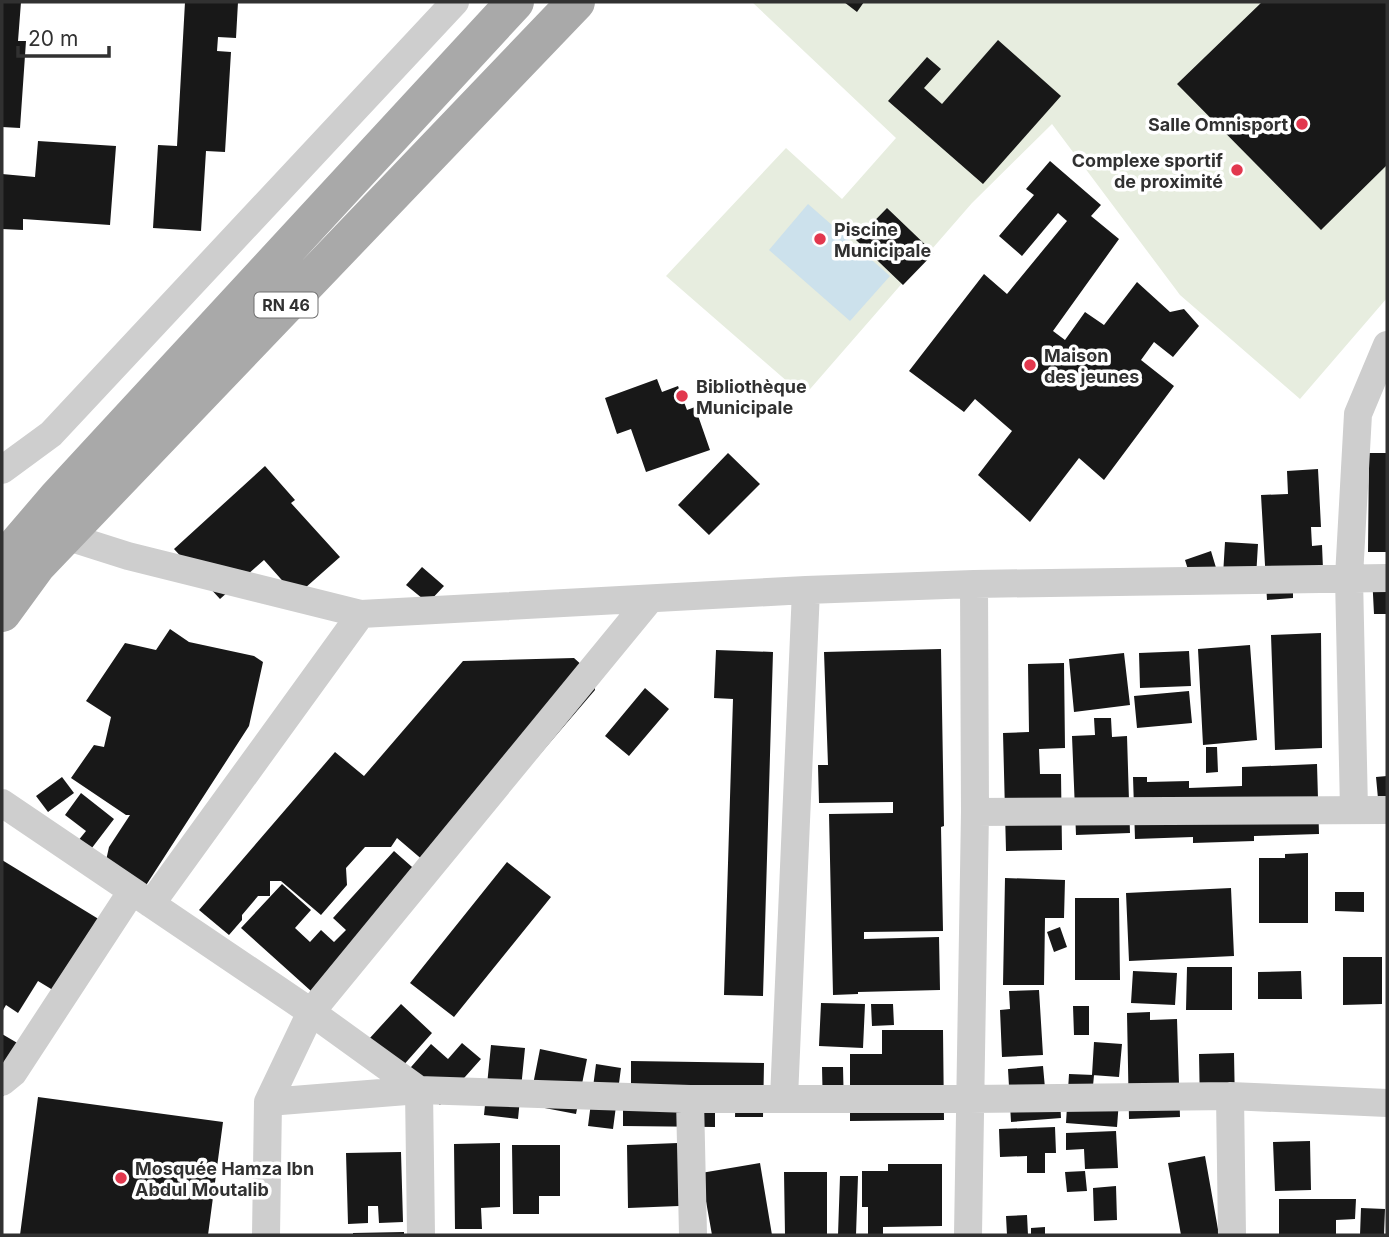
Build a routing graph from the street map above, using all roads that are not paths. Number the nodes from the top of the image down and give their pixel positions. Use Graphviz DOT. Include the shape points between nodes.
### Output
graph roads {
  1 [pos="455,2"];
  2 [pos="514,2"];
  3 [pos="576,2"];
  4 [pos="1387,345"];
  5 [pos="2,470"];
  6 [pos="65,536"];
  7 [pos="2,562"];
  8 [pos="1349,577"];
  9 [pos="1387,578"];
  10 [pos="974,584"];
  11 [pos="806,590"];
  12 [pos="650,599"];
  13 [pos="2,612"];
  14 [pos="361,614"];
  15 [pos="2,803"];
  16 [pos="1354,810"];
  17 [pos="1387,810"];
  18 [pos="975,812"];
  19 [pos="142,898"];
  20 [pos="311,1012"];
  21 [pos="2,1082"];
  22 [pos="419,1090"];
  23 [pos="1230,1096"];
  24 [pos="784,1098"];
  25 [pos="690,1099"];
  26 [pos="970,1099"];
  27 [pos="268,1102"];
  28 [pos="1387,1102"];
  29 [pos="266,1235"];
  30 [pos="421,1235"];
  31 [pos="693,1235"];
  32 [pos="968,1235"];
  33 [pos="1232,1235"];
  1 -- 5 [label="street" via="51,434"];
  2 -- 7 [label="main road, RN 46"];
  3 -- 6 [label="main road, RN 46"];
  4 -- 8 [label="street" via="1358,414"];
  6 -- 13 [label="main road, RN 46"];
  6 -- 14 [label="street"];
  8 -- 9 [label="street"];
  8 -- 10 [label="street"];
  8 -- 16 [label="street"];
  10 -- 11 [label="street"];
  10 -- 18 [label="street"];
  11 -- 12 [label="street"];
  11 -- 24 [label="street"];
  12 -- 14 [label="street"];
  12 -- 20 [label="street"];
  14 -- 19 [label="street"];
  15 -- 19 [label="street"];
  16 -- 17 [label="street"];
  16 -- 18 [label="street"];
  18 -- 26 [label="street"];
  19 -- 20 [label="street"];
  19 -- 21 [label="street"];
  20 -- 22 [label="street"];
  20 -- 27 [label="street"];
  22 -- 25 [label="street"];
  22 -- 27 [label="street"];
  22 -- 30 [label="street"];
  23 -- 26 [label="street"];
  23 -- 28 [label="street"];
  23 -- 33 [label="street"];
  24 -- 25 [label="street"];
  24 -- 26 [label="street"];
  25 -- 31 [label="street"];
  26 -- 32 [label="street"];
  27 -- 29 [label="street"];
}
